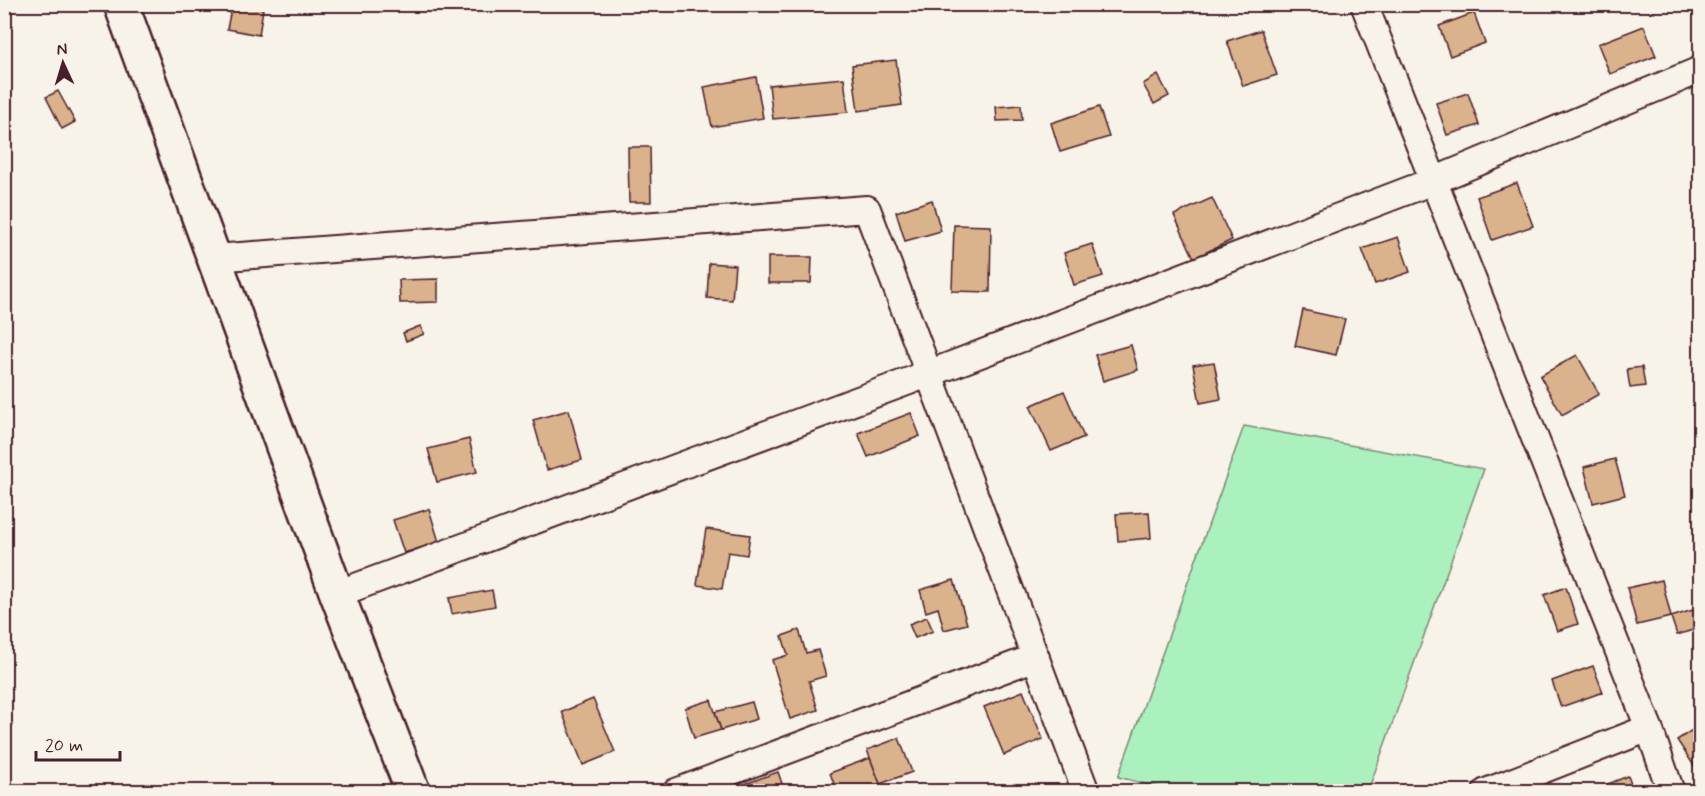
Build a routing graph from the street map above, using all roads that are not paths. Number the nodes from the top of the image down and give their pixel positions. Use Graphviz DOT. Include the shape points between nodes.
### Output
graph roads {
  1 [pos="121,4"];
  2 [pos="1364,4"];
  3 [pos="1701,70"];
  4 [pos="1433,181"];
  5 [pos="214,258"];
  6 [pos="928,374"];
  7 [pos="337,594"];
  8 [pos="1036,657"];
  9 [pos="1648,728"];
  10 [pos="413,792"];
  11 [pos="676,792"];
  12 [pos="1086,792"];
  13 [pos="1486,792"];
  14 [pos="1671,792"];
  1 -- 5 [label="street"];
  2 -- 4 [label="street"];
  3 -- 4 [label="street"];
  4 -- 6 [label="street"];
  4 -- 9 [label="street"];
  5 -- 6 [label="street" via="867,209"];
  5 -- 7 [label="street"];
  6 -- 7 [label="street"];
  6 -- 8 [label="street"];
  7 -- 10 [label="street"];
  8 -- 11 [label="street"];
  8 -- 12 [label="street"];
  9 -- 13 [label="street"];
  9 -- 14 [label="street"];
}
